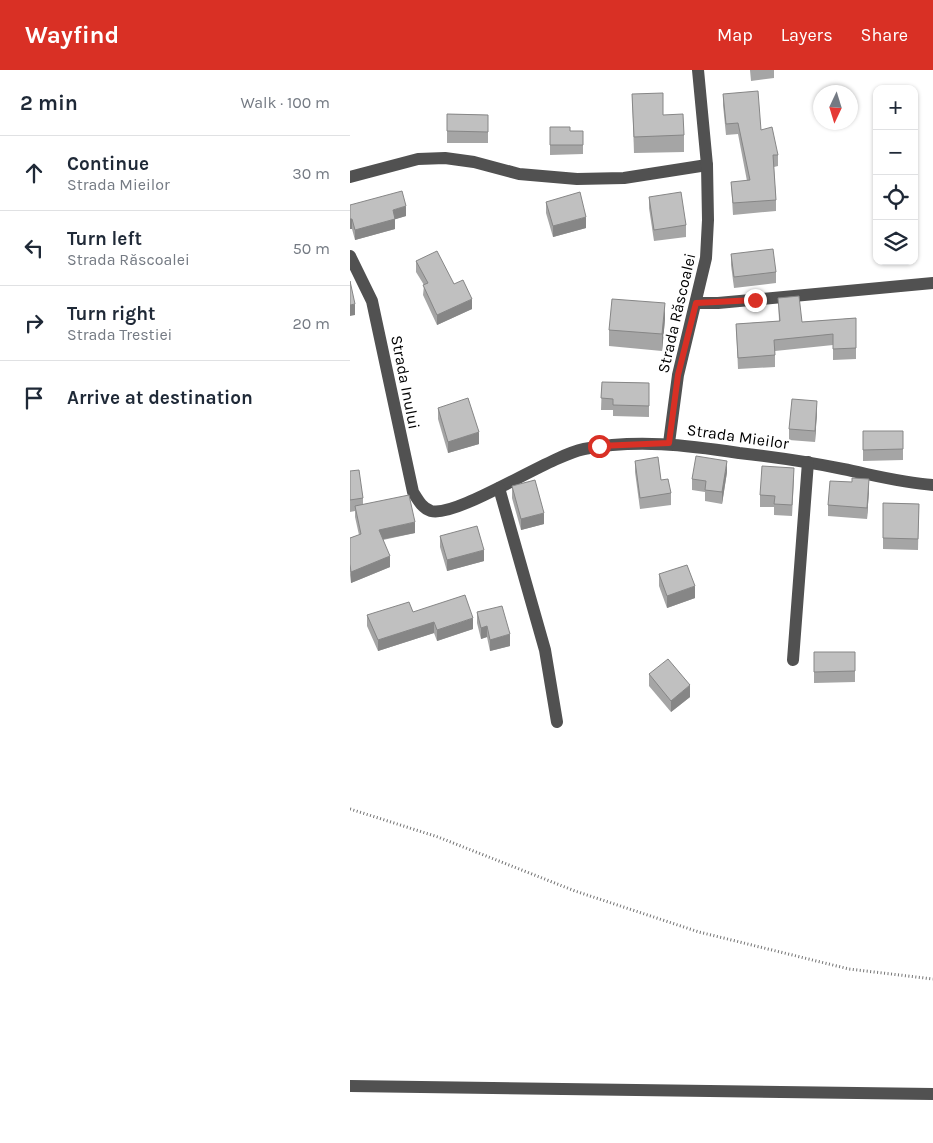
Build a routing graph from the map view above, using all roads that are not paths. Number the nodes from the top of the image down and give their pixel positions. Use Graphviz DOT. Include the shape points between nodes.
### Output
graph roads {
  1 [pos="698,70"];
  2 [pos="707,166"];
  3 [pos="350,177"];
  4 [pos="350,256"];
  5 [pos="933,283"];
  6 [pos="696,303"];
  7 [pos="669,443"];
  8 [pos="808,462"];
  9 [pos="933,486"];
  10 [pos="499,488"];
  11 [pos="430,511"];
  12 [pos="793,660"];
  13 [pos="557,722"];
  14 [pos="350,1086"];
  15 [pos="933,1094"];
  1 -- 2 [label="street, Strada Răscoalei"];
  2 -- 3 [label="street" via="624,178 577,179 519,174 445,158 418,159"];
  2 -- 6 [label="street, Strada Răscoalei" via="706,258"];
  4 -- 11 [label="street, Strada Inului" via="372,301 413,492 420,505"];
  5 -- 6 [label="street"];
  6 -- 7 [label="street, Strada Răscoalei" via="678,375"];
  7 -- 8 [label="street, Strada Mieilor"];
  7 -- 10 [label="street, Strada Mieilor" via="609,445 575,451 554,458"];
  8 -- 9 [label="street, Strada Mieilor"];
  8 -- 12 [label="street"];
  10 -- 11 [label="street, Strada Mieilor" via="441,512"];
  10 -- 13 [label="street" via="545,650"];
  14 -- 15 [label="street"];
}
